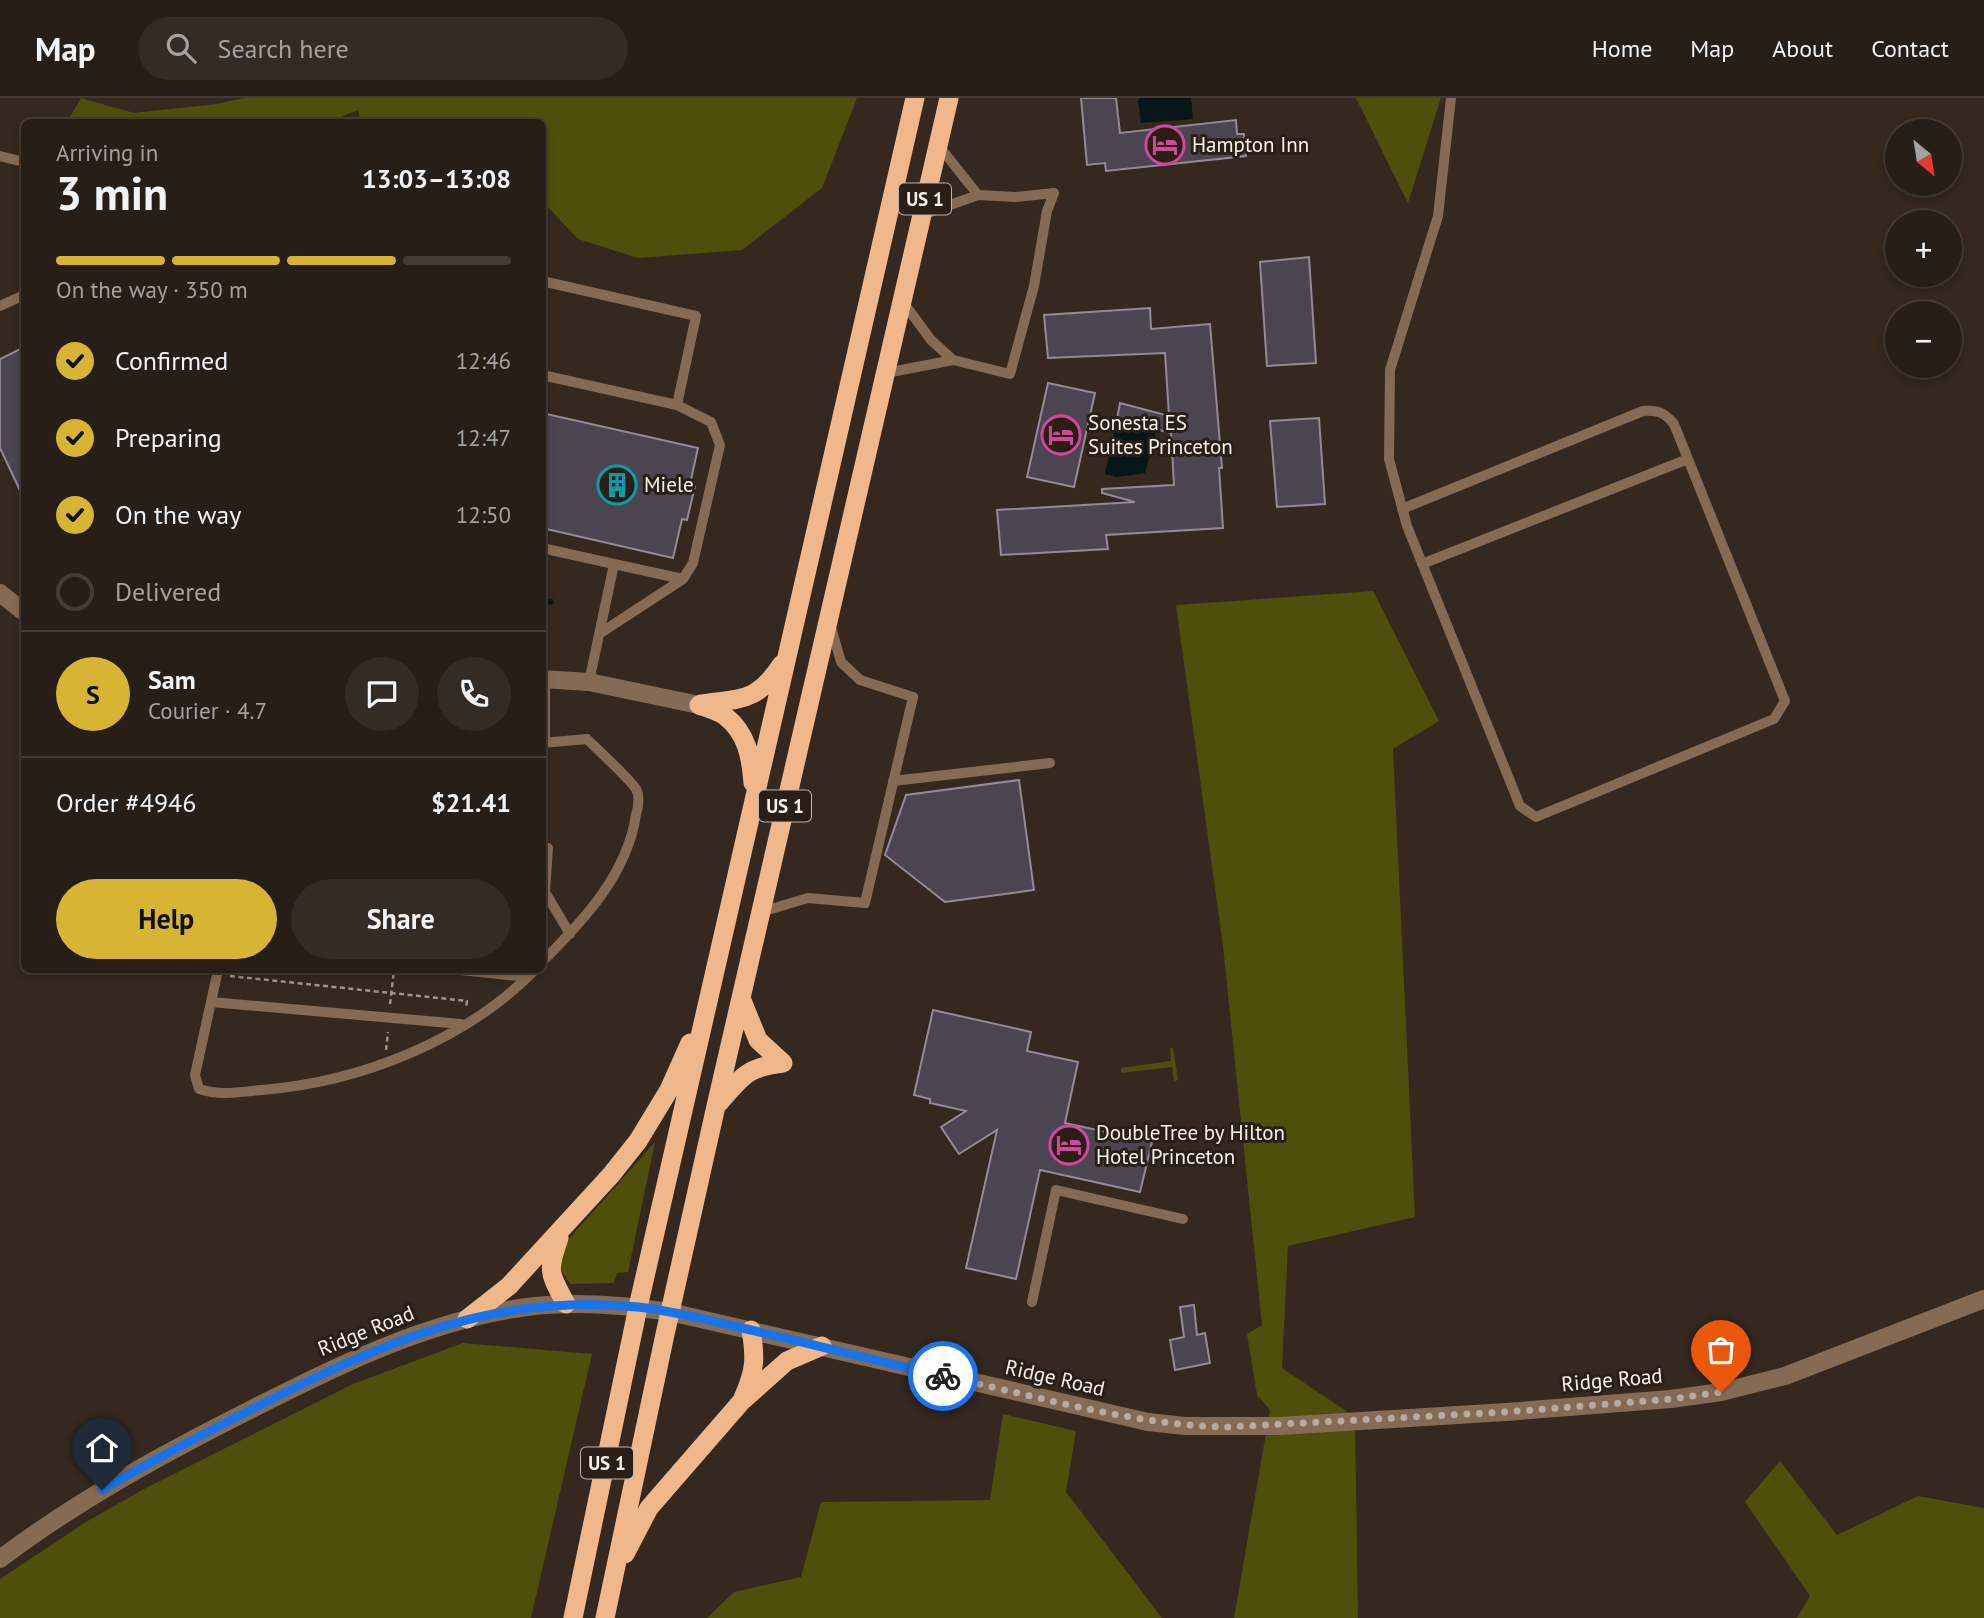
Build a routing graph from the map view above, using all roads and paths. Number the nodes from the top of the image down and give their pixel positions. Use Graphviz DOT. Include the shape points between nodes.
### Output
graph roads {
  1 [pos="915,98"];
  2 [pos="949,98"];
  3 [pos="1451,98"];
  4 [pos="938,145"];
  5 [pos="0,156"];
  6 [pos="21,161"];
  7 [pos="978,195"];
  8 [pos="921,215"];
  9 [pos="546,282"];
  10 [pos="21,296"];
  11 [pos="903,301"];
  12 [pos="0,306"];
  13 [pos="953,360"];
  14 [pos="886,373"];
  15 [pos="546,376"];
  16 [pos="677,405"];
  17 [pos="1688,459"];
  18 [pos="1402,509"];
  19 [pos="546,549"];
  20 [pos="614,564"];
  21 [pos="1422,564"];
  22 [pos="682,579"];
  23 [pos="0,593"];
  24 [pos="21,610"];
  25 [pos="828,620"];
  26 [pos="599,634"];
  27 [pos="788,654"];
  28 [pos="546,679"];
  29 [pos="589,682"];
  30 [pos="699,705"];
  31 [pos="546,742"];
  32 [pos="1050,763"];
  33 [pos="893,781"];
  34 [pos="754,804"];
  35 [pos="548,848"];
  36 [pos="546,877"];
  37 [pos="546,894"];
  38 [pos="761,912"];
  39 [pos="570,934"];
  40 [pos="546,958"];
  41 [pos="217,973"];
  42 [pos="531,973"];
  43 [pos="230,976"];
  44 [pos="741,998"];
  45 [pos="211,1002"];
  46 [pos="708,1004"];
  47 [pos="463,1024"];
  48 [pos="716,1105"];
  49 [pos="1183,1219"];
  50 [pos="561,1231"];
  51 [pos="1984,1298"];
  52 [pos="1032,1302"];
  53 [pos="566,1304"];
  54 [pos="638,1307"];
  55 [pos="670,1312"];
  56 [pos="467,1319"];
  57 [pos="751,1330"];
  58 [pos="822,1346"];
  59 [pos="741,1402"];
  60 [pos="0,1559"];
  61 [pos="613,1577"];
  62 [pos="573,1618"];
  63 [pos="605,1618"];
  1 -- 27 [label="highway, US 1"];
  2 -- 4 [label="highway, US 1"];
  3 -- 18 [label="lane" via="1438,216 1390,370 1389,459"];
  4 -- 7 [label="lane"];
  4 -- 8 [label="highway, US 1"];
  5 -- 6 [label="lane"];
  7 -- 8 [label="lane"];
  7 -- 13 [label="lane" via="1054,193 1010,374"];
  8 -- 11 [label="highway, US 1"];
  9 -- 16 [label="lane" via="696,316"];
  10 -- 12 [label="lane"];
  11 -- 13 [label="lane" via="931,340"];
  11 -- 14 [label="highway, US 1"];
  13 -- 14 [label="lane"];
  14 -- 25 [label="highway, US 1"];
  15 -- 16 [label="lane"];
  16 -- 22 [label="lane" via="711,422 720,445 692,563"];
  17 -- 18 [label="lane" via="1666,414 1643,411"];
  17 -- 21 [label="lane"];
  17 -- 21 [label="lane" via="1785,701 1774,719 1536,817 1520,806"];
  18 -- 21 [label="lane"];
  19 -- 20 [label="lane"];
  20 -- 22 [label="lane"];
  20 -- 26 [label="lane"];
  22 -- 26 [label="lane"];
  23 -- 24 [label="street"];
  25 -- 33 [label="lane" via="841,662 860,680 913,697"];
  25 -- 38 [label="highway, US 1"];
  26 -- 29 [label="lane"];
  27 -- 30 [label="highway" via="769,684 757,692"];
  27 -- 34 [label="highway, US 1"];
  28 -- 29 [label="street"];
  29 -- 30 [label="street"];
  30 -- 34 [label="highway" via="724,715 743,736 752,761"];
  31 -- 39 [label="lane" via="587,739 637,790 638,805 626,853 611,884"];
  32 -- 33 [label="lane"];
  33 -- 38 [label="lane" via="865,903 808,898"];
  34 -- 46 [label="highway, US 1"];
  35 -- 36 [label="lane"];
  37 -- 39 [label="lane"];
  38 -- 44 [label="highway, US 1"];
  39 -- 40 [label="lane"];
  41 -- 45 [label="lane"];
  42 -- 47 [label="lane"];
  43 -- 47 [label="path" via="467,1001"];
  44 -- 48 [label="highway, US 1"];
  44 -- 48 [label="highway" via="758,1040 783,1063 757,1066"];
  45 -- 47 [label="lane"];
  45 -- 47 [label="lane" via="195,1075 199,1089 215,1094 302,1087 385,1063"];
  46 -- 50 [label="highway" via="669,1090 638,1141"];
  46 -- 54 [label="highway, US 1"];
  48 -- 55 [label="highway, US 1"];
  49 -- 52 [label="lane" via="1056,1191"];
  50 -- 53 [label="highway" via="550,1265"];
  50 -- 56 [label="highway" via="509,1286"];
  51 -- 58 [label="street, Ridge Road" via="1784,1376 1721,1392 1506,1412 1247,1427 1148,1422"];
  53 -- 54 [label="street, Ridge Road"];
  53 -- 56 [label="street, Ridge Road"];
  54 -- 55 [label="street, Ridge Road"];
  54 -- 62 [label="highway, US 1"];
  55 -- 57 [label="street, Ridge Road"];
  55 -- 61 [label="highway, US 1"];
  56 -- 60 [label="street, Ridge Road" via="366,1354 231,1420 79,1503"];
  57 -- 58 [label="street, Ridge Road"];
  57 -- 59 [label="highway" via="756,1355"];
  58 -- 59 [label="highway" via="787,1361"];
  59 -- 61 [label="highway" via="649,1508"];
  61 -- 63 [label="highway, US 1"];
}
